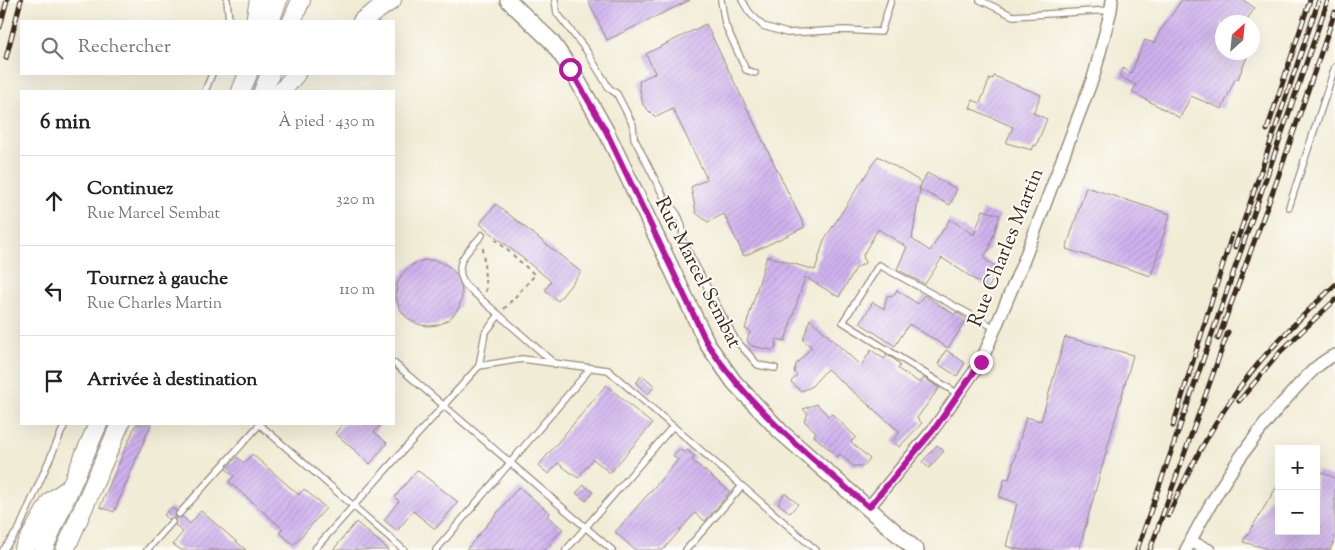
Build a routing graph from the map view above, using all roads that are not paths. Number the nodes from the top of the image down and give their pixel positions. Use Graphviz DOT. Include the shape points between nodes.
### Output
graph roads {
  1 [pos="227,0"];
  2 [pos="259,0"];
  3 [pos="278,0"];
  4 [pos="301,0"];
  5 [pos="392,0"];
  6 [pos="508,0"];
  7 [pos="555,0"];
  8 [pos="721,0"];
  9 [pos="742,0"];
  10 [pos="891,0"];
  11 [pos="980,0"];
  12 [pos="1112,5"];
  13 [pos="229,20"];
  14 [pos="255,20"];
  15 [pos="270,20"];
  16 [pos="292,20"];
  17 [pos="363,20"];
  18 [pos="1335,67"];
  19 [pos="755,73"];
  20 [pos="212,75"];
  21 [pos="236,75"];
  22 [pos="248,75"];
  23 [pos="270,75"];
  24 [pos="295,75"];
  25 [pos="205,90"];
  26 [pos="235,90"];
  27 [pos="241,90"];
  28 [pos="263,90"];
  29 [pos="283,90"];
  30 [pos="1289,206"];
  31 [pos="482,235"];
  32 [pos="499,315"];
  33 [pos="995,328"];
  34 [pos="1335,355"];
  35 [pos="395,364"];
  36 [pos="555,364"];
  37 [pos="478,366"];
  38 [pos="774,368"];
  39 [pos="589,370"];
  40 [pos="958,394"];
  41 [pos="443,405"];
  42 [pos="65,425"];
  43 [pos="98,425"];
  44 [pos="120,425"];
  45 [pos="259,425"];
  46 [pos="261,425"];
  47 [pos="673,426"];
  48 [pos="510,463"];
  49 [pos="742,486"];
  50 [pos="70,487"];
  51 [pos="353,506"];
  52 [pos="869,507"];
  53 [pos="179,514"];
  54 [pos="172,522"];
  55 [pos="586,527"];
  56 [pos="1188,546"];
  57 [pos="3,550"];
  58 [pos="23,550"];
  59 [pos="43,550"];
  60 [pos="65,550"];
  61 [pos="147,550"];
  62 [pos="314,550"];
  63 [pos="404,550"];
  64 [pos="436,550"];
  65 [pos="566,550"];
  66 [pos="612,550"];
  67 [pos="686,550"];
  68 [pos="816,550"];
  69 [pos="916,550"];
  70 [pos="1209,550"];
  1 -- 13 [label="lane"];
  2 -- 14 [label="highway"];
  3 -- 15 [label="highway"];
  4 -- 16 [label="highway"];
  5 -- 17 [label="highway"];
  6 -- 52 [label="main road, Rue Marcel Sembat" via="551,41 570,69 606,131 691,311 722,366 781,432"];
  7 -- 38 [label="lane" via="557,13 586,50 609,88 617,94 667,203 675,209 684,230 682,240 726,325 758,365"];
  8 -- 19 [label="lane" via="728,32 746,70"];
  9 -- 10 [label="lane" via="748,12 763,26 787,33 881,32"];
  11 -- 12 [label="lane" via="1013,16"];
  12 -- 33 [label="street, Rue Charles Martin" via="1094,75"];
  18 -- 30 [label="lane"];
  20 -- 25 [label="lane"];
  21 -- 26 [label="highway"];
  22 -- 27 [label="highway"];
  23 -- 28 [label="highway"];
  24 -- 29 [label="highway"];
  31 -- 32 [label="lane" via="459,264 459,273 464,285"];
  32 -- 36 [label="lane"];
  32 -- 37 [label="lane" via="485,333"];
  33 -- 40 [label="street, Rue Charles Martin" via="981,362"];
  33 -- 40 [label="lane" via="879,265 843,322"];
  34 -- 56 [label="street" via="1312,371 1251,442 1222,484"];
  35 -- 41 [label="lane"];
  36 -- 37 [label="lane" via="522,359"];
  36 -- 39 [label="lane"];
  37 -- 41 [label="lane"];
  39 -- 47 [label="lane" via="608,370"];
  39 -- 48 [label="lane"];
  40 -- 52 [label="street, Rue Charles Martin" via="935,428"];
  41 -- 48 [label="lane"];
  41 -- 51 [label="lane"];
  42 -- 57 [label="lane" via="19,529"];
  43 -- 50 [label="highway"];
  44 -- 60 [label="highway"];
  45 -- 53 [label="lane"];
  46 -- 51 [label="lane"];
  47 -- 49 [label="lane"];
  47 -- 55 [label="lane"];
  48 -- 55 [label="lane"];
  48 -- 64 [label="lane"];
  49 -- 67 [label="lane"];
  49 -- 68 [label="lane"];
  50 -- 58 [label="highway" via="51,501"];
  50 -- 59 [label="highway"];
  51 -- 62 [label="lane"];
  51 -- 63 [label="lane"];
  52 -- 69 [label="main road, Rue Marcel Sembat"];
  54 -- 61 [label="lane"];
  55 -- 65 [label="lane"];
  55 -- 66 [label="lane"];
  56 -- 70 [label="street"];
}
